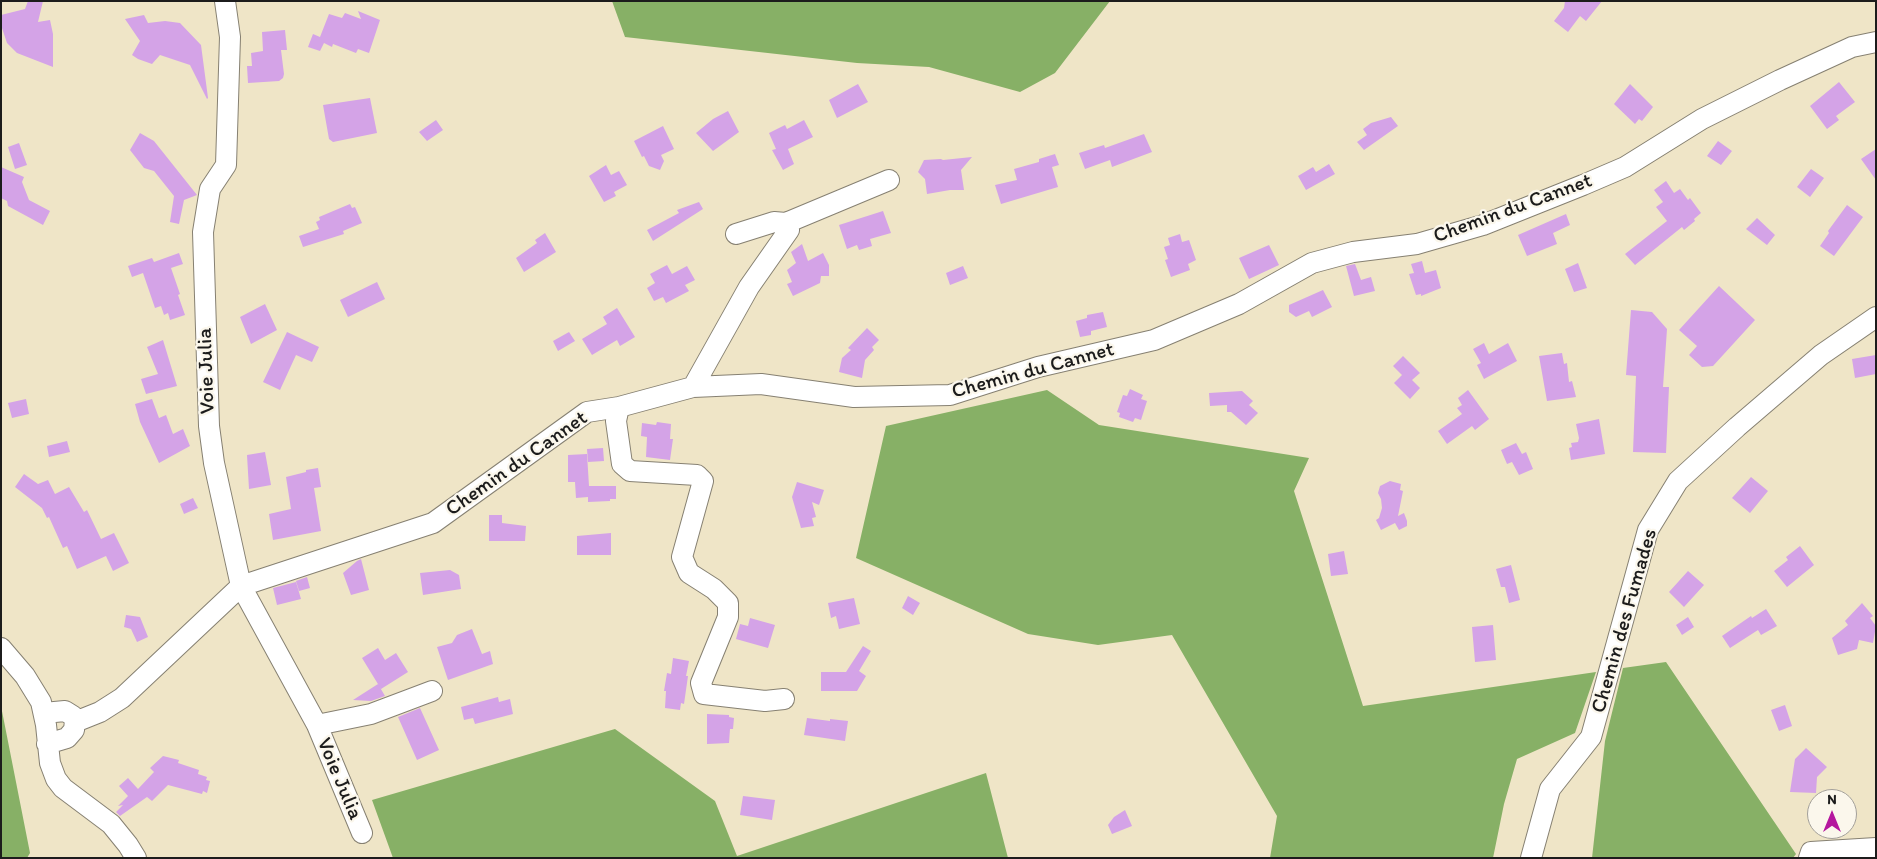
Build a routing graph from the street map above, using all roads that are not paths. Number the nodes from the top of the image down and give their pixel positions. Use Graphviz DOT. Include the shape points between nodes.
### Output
graph roads {
  1 [pos="225,1"];
  2 [pos="1876,42"];
  3 [pos="889,180"];
  4 [pos="786,223"];
  5 [pos="736,234"];
  6 [pos="1876,317"];
  7 [pos="693,387"];
  8 [pos="619,407"];
  9 [pos="241,586"];
  10 [pos="1,648"];
  11 [pos="432,691"];
  12 [pos="784,699"];
  13 [pos="44,713"];
  14 [pos="75,722"];
  15 [pos="317,725"];
  16 [pos="47,744"];
  17 [pos="362,833"];
  18 [pos="1876,848"];
  19 [pos="1810,855"];
  20 [pos="136,858"];
  21 [pos="1531,858"];
  1 -- 9 [label="street, Voie Julia" via="230,37 226,165 210,189 203,232 209,426"];
  2 -- 7 [label="street, Chemin du Cannet" via="1852,47 1780,80 1702,119 1625,167 1483,225 1426,241 1353,252 1312,263 1239,304 1154,340 1038,367 950,395 854,397 761,384"];
  3 -- 4 [label="street"];
  4 -- 5 [label="street" via="774,222"];
  4 -- 7 [label="street" via="789,230 749,287"];
  6 -- 21 [label="street, Chemin des Fumades" via="1821,356 1678,481 1648,530 1591,737 1550,790"];
  7 -- 8 [label="street, Chemin du Cannet"];
  8 -- 9 [label="street, Chemin du Cannet" via="586,412 433,523"];
  8 -- 12 [label="street" via="616,421 622,464 630,471 697,476 703,481 682,557 689,574 714,589 728,603 728,617 701,683 704,694 765,701"];
  9 -- 14 [label="street, Chemin du Cannet" via="122,698 106,709"];
  9 -- 15 [label="street, Voie Julia"];
  10 -- 13 [label="street" via="34,689"];
  11 -- 15 [label="street, Voie Julia" via="371,714"];
  13 -- 14 [label="street" via="65,711 73,716"];
  13 -- 16 [label="street"];
  14 -- 16 [label="street, Chemin du Cannet" via="74,730 67,738"];
  15 -- 17 [label="street, Voie Julia"];
  16 -- 20 [label="street" via="50,763 63,788 111,824"];
  18 -- 19 [label="street"];
}
